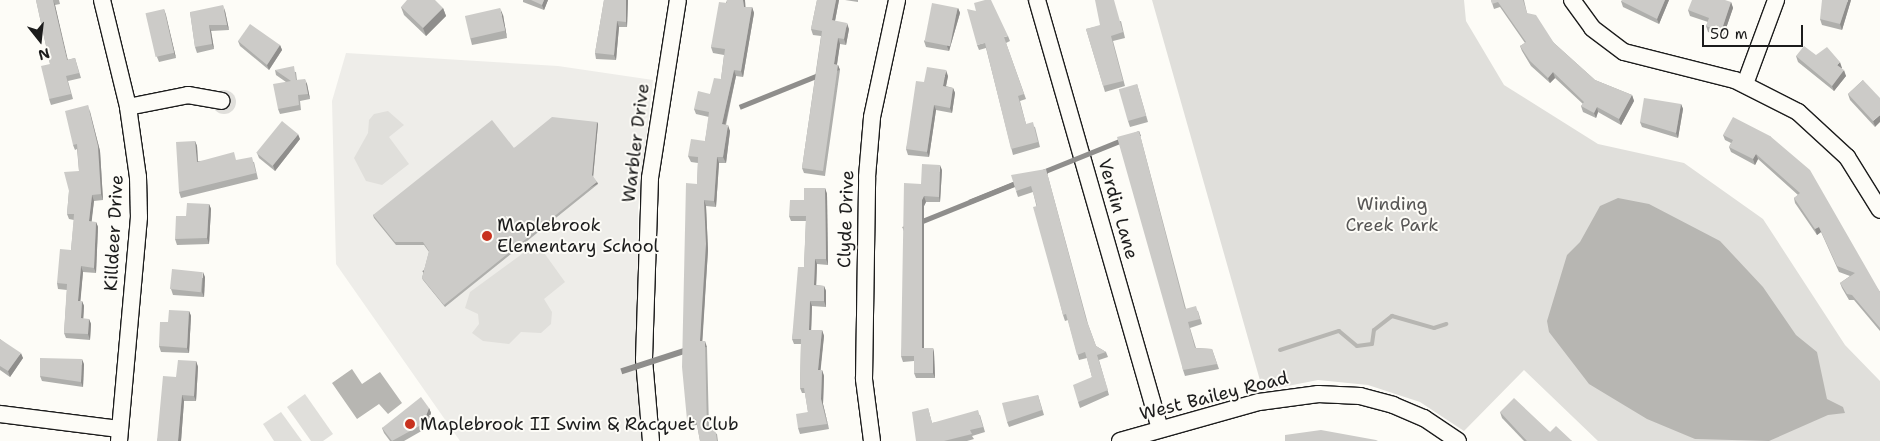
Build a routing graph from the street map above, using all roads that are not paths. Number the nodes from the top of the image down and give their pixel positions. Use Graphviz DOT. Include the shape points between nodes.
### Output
graph roads {
  1 [pos="102,0"];
  2 [pos="678,0"];
  3 [pos="897,0"];
  4 [pos="1037,0"];
  5 [pos="1572,0"];
  6 [pos="1776,0"];
  7 [pos="1745,84"];
  8 [pos="221,101"];
  9 [pos="128,107"];
  10 [pos="1880,210"];
  11 [pos="0,414"];
  12 [pos="1160,429"];
  13 [pos="119,435"];
  14 [pos="651,441"];
  15 [pos="872,441"];
  16 [pos="1120,441"];
  17 [pos="1458,441"];
  1 -- 9 [label="street, Killdeer Drive"];
  2 -- 14 [label="street, Warbler Drive" via="650,178 644,359"];
  3 -- 15 [label="street, Clyde Drive" via="872,117 867,177 864,379"];
  4 -- 12 [label="street, Verdin Lane"];
  5 -- 7 [label="street" via="1592,28 1624,52"];
  6 -- 7 [label="street"];
  7 -- 10 [label="street" via="1798,112 1831,139"];
  8 -- 9 [label="street" via="188,95"];
  9 -- 13 [label="street, Killdeer Drive" via="136,150 139,217"];
  11 -- 13 [label="street"];
  12 -- 16 [label="street, West Bailey Road"];
  12 -- 17 [label="street, West Bailey Road" via="1272,399 1331,394 1393,404 1431,422"];
}
